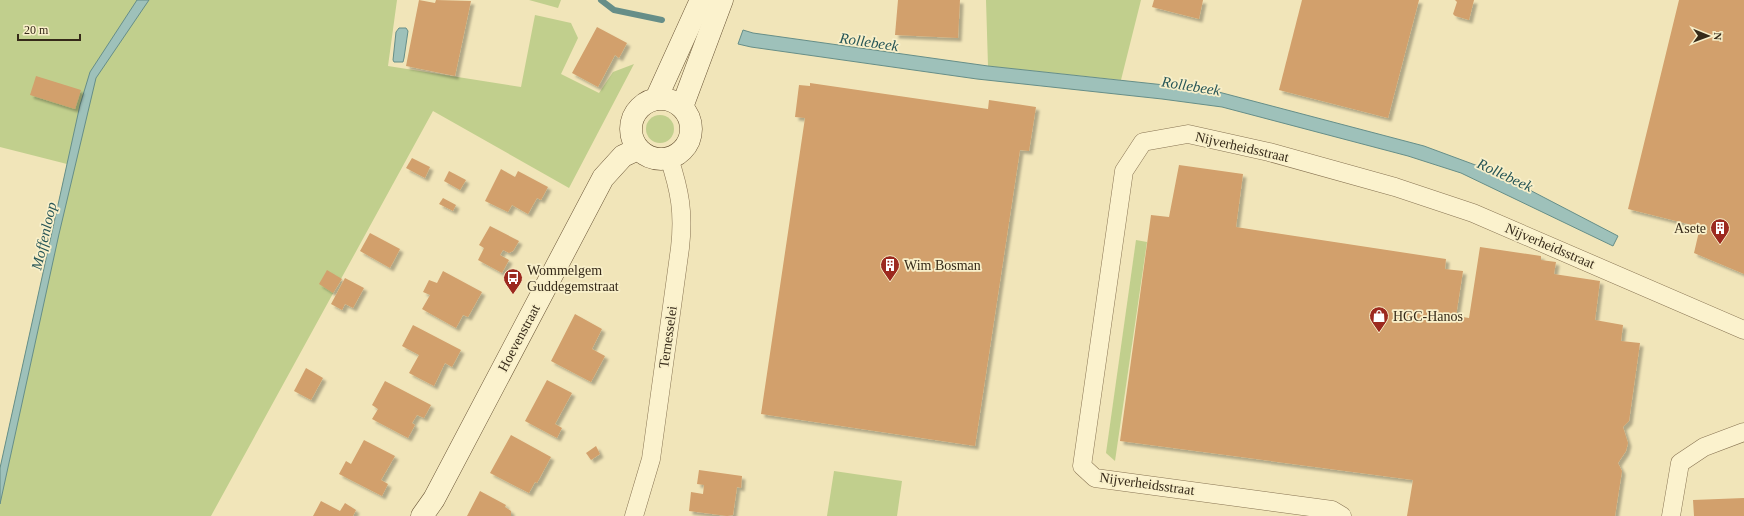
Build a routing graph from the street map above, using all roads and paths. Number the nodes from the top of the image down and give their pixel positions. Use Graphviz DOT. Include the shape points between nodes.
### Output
graph roads {
  1 [pos="701,0"];
  2 [pos="722,0"];
  3 [pos="656,99"];
  4 [pos="682,107"];
  5 [pos="638,149"];
  6 [pos="669,158"];
  7 [pos="1744,330"];
  8 [pos="1744,432"];
  9 [pos="422,516"];
  10 [pos="634,516"];
  11 [pos="1342,516"];
  12 [pos="1671,516"];
  1 -- 3 [label="street"];
  2 -- 4 [label="street"];
  3 -- 4 [label="street" via="670,100"];
  3 -- 5 [label="street" via="640,107 634,114 631,132"];
  4 -- 6 [label="street" via="688,116 690,136 685,146"];
  5 -- 6 [label="street" via="647,156"];
  5 -- 9 [label="street, Hoevenstraat" via="623,156 604,178 434,499"];
  6 -- 10 [label="street, Ternesselei" via="678,186 683,224 651,459"];
  7 -- 11 [label="street, Nijverheidsstraat" via="1473,213 1395,187 1269,152 1188,134 1143,142 1124,171 1082,466 1095,478 1332,510"];
  8 -- 12 [label="street" via="1704,447 1680,463"];
}
